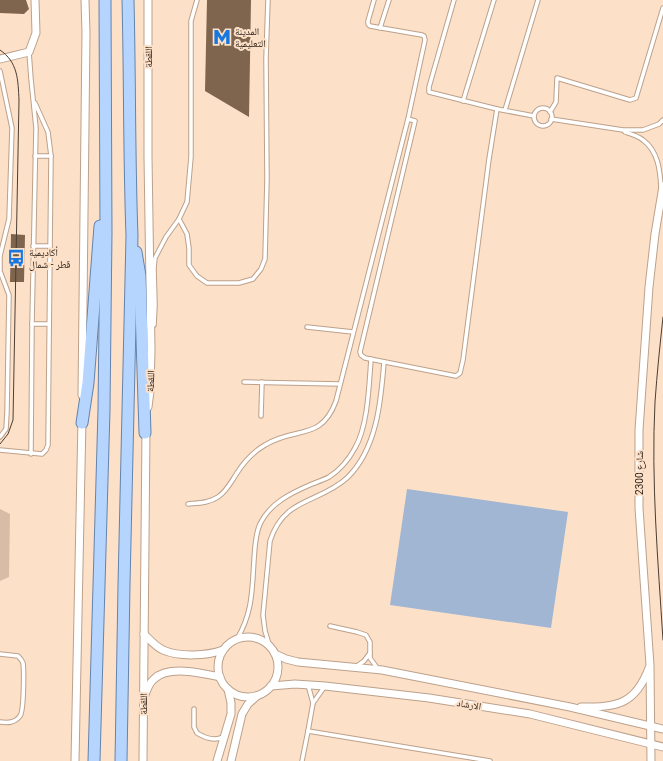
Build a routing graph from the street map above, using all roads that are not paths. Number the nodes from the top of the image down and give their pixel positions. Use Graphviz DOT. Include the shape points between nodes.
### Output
graph roads {
  1 [pos="35,0"];
  2 [pos="85,0"];
  3 [pos="105,0"];
  4 [pos="128,0"];
  5 [pos="148,0"];
  6 [pos="197,0"];
  7 [pos="268,0"];
  8 [pos="374,0"];
  9 [pos="389,0"];
  10 [pos="454,0"];
  11 [pos="494,0"];
  12 [pos="538,0"];
  13 [pos="663,8"];
  14 [pos="380,28"];
  15 [pos="31,49"];
  16 [pos="0,59"];
  17 [pos="0,71"];
  18 [pos="34,100"];
  19 [pos="463,101"];
  20 [pos="497,109"];
  21 [pos="505,110"];
  22 [pos="550,112"];
  23 [pos="534,116"];
  24 [pos="408,119"];
  25 [pos="551,119"];
  26 [pos="663,120"];
  27 [pos="622,130"];
  28 [pos="35,156"];
  29 [pos="51,156"];
  30 [pos="106,160"];
  31 [pos="663,186"];
  32 [pos="661,196"];
  33 [pos="179,219"];
  34 [pos="132,236"];
  35 [pos="33,246"];
  36 [pos="50,246"];
  37 [pos="32,324"];
  38 [pos="48,324"];
  39 [pos="307,327"];
  40 [pos="353,332"];
  41 [pos="151,350"];
  42 [pos="371,359"];
  43 [pos="384,362"];
  44 [pos="244,382"];
  45 [pos="262,382"];
  46 [pos="340,384"];
  47 [pos="261,416"];
  48 [pos="82,423"];
  49 [pos="146,433"];
  50 [pos="0,437"];
  51 [pos="0,450"];
  52 [pos="31,454"];
  53 [pos="188,504"];
  54 [pos="330,626"];
  55 [pos="144,634"];
  56 [pos="237,639"];
  57 [pos="270,647"];
  58 [pos="223,650"];
  59 [pos="370,653"];
  60 [pos="0,654"];
  61 [pos="275,654"];
  62 [pos="650,664"];
  63 [pos="356,667"];
  64 [pos="378,669"];
  65 [pos="220,677"];
  66 [pos="308,685"];
  67 [pos="271,686"];
  68 [pos="325,686"];
  69 [pos="228,689"];
  70 [pos="259,694"];
  71 [pos="143,699"];
  72 [pos="313,703"];
  73 [pos="570,707"];
  74 [pos="194,709"];
  75 [pos="0,722"];
  76 [pos="651,726"];
  77 [pos="663,729"];
  78 [pos="308,731"];
  79 [pos="225,736"];
  80 [pos="211,739"];
  81 [pos="651,744"];
  82 [pos="218,746"];
  83 [pos="663,747"];
  84 [pos="232,760"];
  85 [pos="75,761"];
  86 [pos="94,761"];
  87 [pos="121,761"];
  88 [pos="144,761"];
  89 [pos="217,761"];
  90 [pos="302,761"];
  91 [pos="490,761"];
  92 [pos="651,761"];
  1 -- 15 [label="street" via="36,33"];
  2 -- 48 [label="street"];
  3 -- 30 [label="main road"];
  4 -- 34 [label="main road, اللقطة"];
  5 -- 41 [label="street, اللقطة"];
  6 -- 33 [label="lane" via="191,20 191,157 187,202"];
  7 -- 33 [label="lane" via="268,179 265,259 261,269 253,279 238,283 207,283 197,276 189,265 187,234"];
  8 -- 14 [label="lane" via="368,24"];
  9 -- 14 [label="lane"];
  10 -- 19 [label="lane" via="428,89 432,94"];
  11 -- 19 [label="lane"];
  12 -- 21 [label="lane"];
  13 -- 22 [label="lane" via="636,98 630,100 557,78 556,102"];
  14 -- 24 [label="lane" via="424,36"];
  15 -- 16 [label="street"];
  15 -- 18 [label="lane" via="30,79"];
  17 -- 50 [label="lane" via="12,128 9,219 0,256 0,271 9,295 6,428"];
  18 -- 28 [label="lane"];
  18 -- 29 [label="lane" via="48,132"];
  19 -- 20 [label="lane"];
  20 -- 21 [label="lane"];
  20 -- 43 [label="lane" via="462,371 456,376"];
  21 -- 23 [label="lane"];
  22 -- 23 [label="lane" via="540,108"];
  22 -- 25 [label="lane"];
  23 -- 25 [label="lane" via="536,122 541,125 548,124"];
  24 -- 40 [label="lane"];
  24 -- 42 [label="lane" via="415,121 361,350 363,357"];
  25 -- 27 [label="lane"];
  26 -- 27 [label="lane" via="643,130"];
  27 -- 32 [label="lane" via="643,139 654,154 659,164"];
  28 -- 29 [label="lane"];
  28 -- 35 [label="lane"];
  29 -- 36 [label="lane"];
  30 -- 48 [label="main road" via="88,383"];
  30 -- 86 [label="main road" via="104,410"];
  31 -- 32 [label="street, شارع 2300"];
  32 -- 62 [label="street, شارع 2300" via="649,287 639,430 639,508"];
  33 -- 41 [label="lane" via="155,258"];
  34 -- 49 [label="main road" via="140,276"];
  34 -- 87 [label="main road, اللقطة"];
  35 -- 36 [label="lane"];
  35 -- 37 [label="lane"];
  36 -- 38 [label="lane"];
  37 -- 38 [label="lane"];
  37 -- 52 [label="lane"];
  38 -- 52 [label="lane" via="48,445 42,454"];
  39 -- 40 [label="lane"];
  40 -- 46 [label="lane"];
  41 -- 49 [label="street, اللقطة"];
  42 -- 43 [label="lane"];
  42 -- 56 [label="lane" via="364,424 350,457 340,469 328,477 295,491 274,505 260,525 255,544 250,606 244,628"];
  43 -- 57 [label="lane" via="375,427 357,466 335,486 291,509 273,532 263,615"];
  44 -- 45 [label="lane"];
  45 -- 46 [label="lane"];
  45 -- 47 [label="lane"];
  46 -- 53 [label="lane" via="333,411 320,426 264,445 246,461 218,497"];
  48 -- 85 [label="street"];
  49 -- 55 [label="street, اللقطة"];
  51 -- 52 [label="lane"];
  54 -- 59 [label="lane" via="366,635 370,642"];
  55 -- 58 [label="street" via="156,646 171,653 202,655"];
  55 -- 71 [label="street, اللقطة"];
  56 -- 57 [label="street" via="255,638"];
  56 -- 58 [label="street"];
  57 -- 61 [label="street"];
  58 -- 65 [label="street" via="218,663"];
  59 -- 63 [label="lane"];
  59 -- 64 [label="lane" via="372,662"];
  60 -- 75 [label="lane" via="15,655 20,657 23,663 23,706 16,720"];
  61 -- 63 [label="street, الارشاد" via="298,662"];
  61 -- 67 [label="street" via="277,670"];
  62 -- 73 [label="street, الارشاد" via="641,685 628,699 619,704"];
  62 -- 76 [label="street, شارع 2300"];
  63 -- 64 [label="street, الارشاد"];
  64 -- 73 [label="street, الارشاد"];
  65 -- 69 [label="street"];
  65 -- 71 [label="street" via="190,672 166,673 154,679"];
  66 -- 67 [label="street, الارشاد"];
  66 -- 68 [label="street, الارشاد"];
  66 -- 72 [label="lane"];
  67 -- 70 [label="street"];
  68 -- 72 [label="lane"];
  68 -- 81 [label="street, الارشاد" via="429,698 530,714"];
  69 -- 70 [label="street" via="242,696"];
  69 -- 79 [label="street" via="231,714"];
  70 -- 84 [label="street" via="242,714"];
  71 -- 88 [label="street, اللقطة"];
  72 -- 78 [label="lane"];
  73 -- 76 [label="street, الارشاد"];
  74 -- 80 [label="lane" via="196,732"];
  76 -- 77 [label="street, الارشاد"];
  76 -- 81 [label="street, شارع 2300"];
  78 -- 90 [label="lane"];
  78 -- 91 [label="lane"];
  79 -- 80 [label="lane"];
  79 -- 82 [label="street"];
  80 -- 82 [label="lane"];
  81 -- 83 [label="street, الارشاد"];
  81 -- 92 [label="street, شارع 2300"];
  82 -- 89 [label="street"];
}
